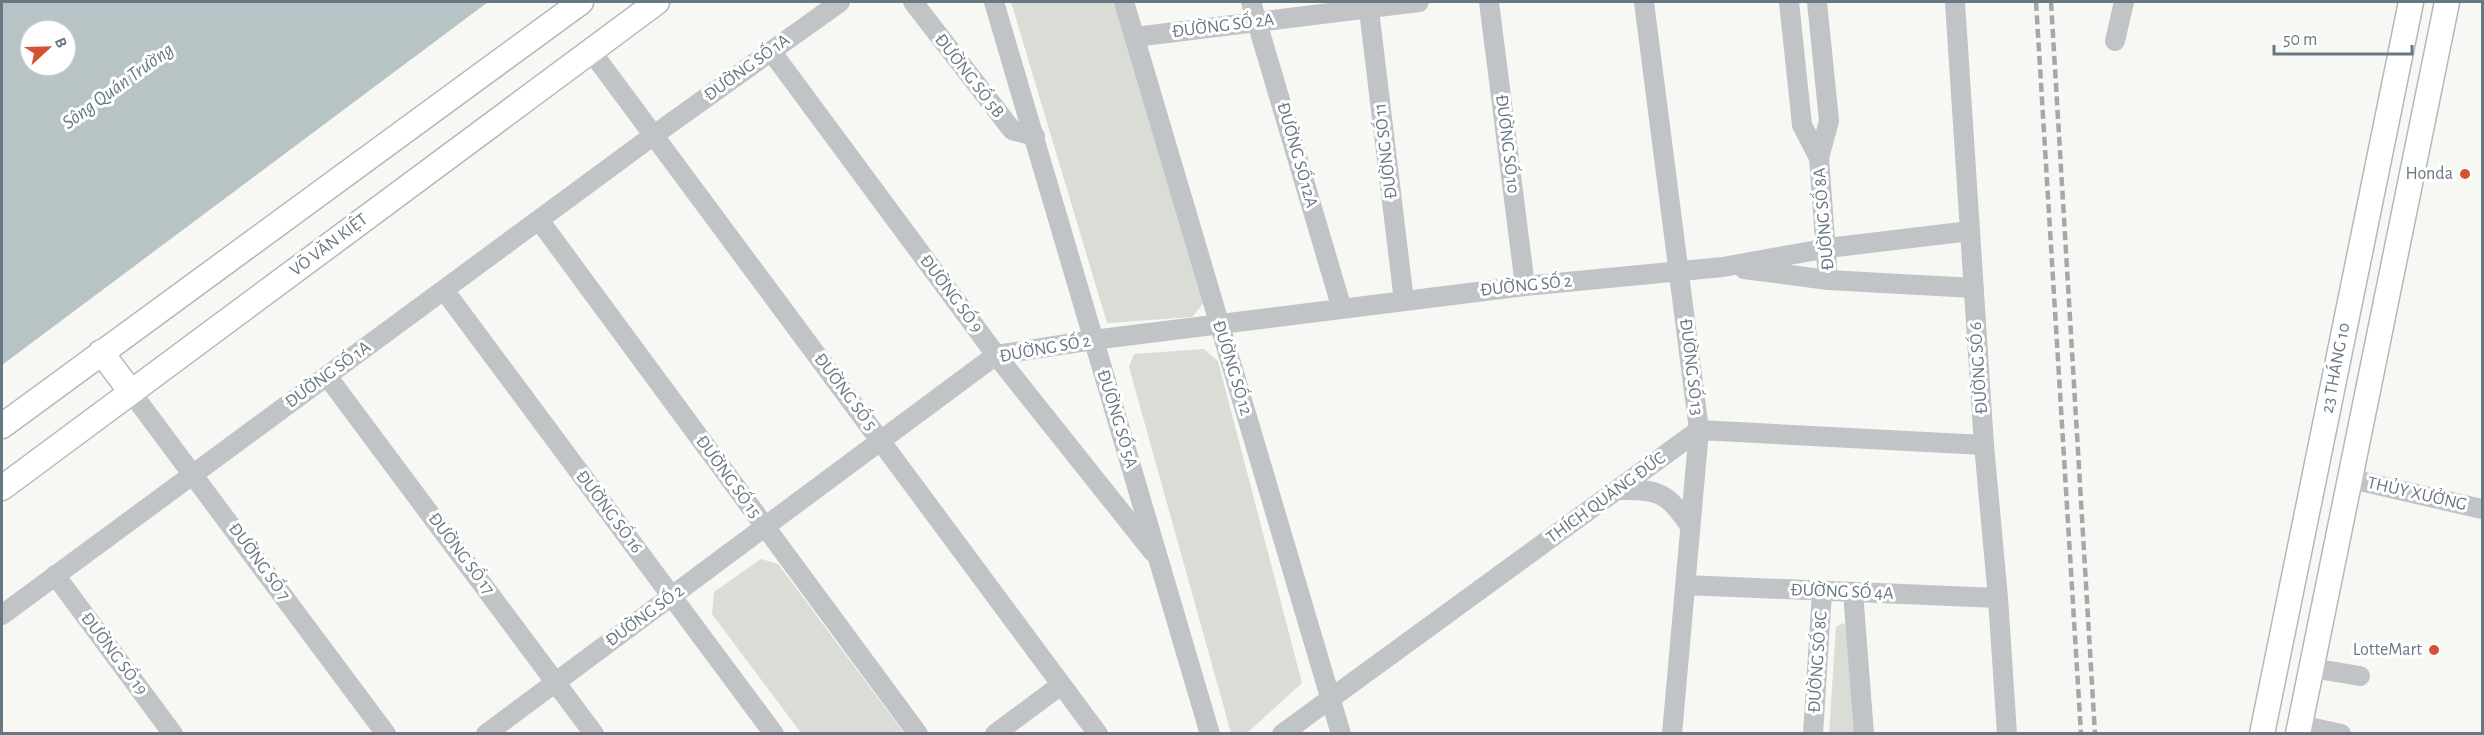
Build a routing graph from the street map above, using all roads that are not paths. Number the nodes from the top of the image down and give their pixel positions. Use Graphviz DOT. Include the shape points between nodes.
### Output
graph roads {
  1 [pos="581,2"];
  2 [pos="657,2"];
  3 [pos="840,2"];
  4 [pos="913,2"];
  5 [pos="994,2"];
  6 [pos="1124,2"];
  7 [pos="1251,2"];
  8 [pos="1419,2"];
  9 [pos="1489,2"];
  10 [pos="1644,2"];
  11 [pos="1789,2"];
  12 [pos="1817,2"];
  13 [pos="1955,2"];
  14 [pos="2124,2"];
  15 [pos="2411,4"];
  16 [pos="1369,5"];
  17 [pos="2446,7"];
  18 [pos="1258,22"];
  19 [pos="1135,38"];
  20 [pos="2115,41"];
  21 [pos="591,51"];
  22 [pos="771,51"];
  23 [pos="654,135"];
  24 [pos="1035,136"];
  25 [pos="1819,158"];
  26 [pos="539,220"];
  27 [pos="1970,231"];
  28 [pos="1828,248"];
  29 [pos="1723,267"];
  30 [pos="1678,270"];
  31 [pos="1828,279"];
  32 [pos="1525,286"];
  33 [pos="1974,288"];
  34 [pos="444,290"];
  35 [pos="1404,301"];
  36 [pos="1342,309"];
  37 [pos="1219,324"];
  38 [pos="1093,340"];
  39 [pos="101,352"];
  40 [pos="996,355"];
  41 [pos="327,376"];
  42 [pos="131,392"];
  43 [pos="2,426"];
  44 [pos="1699,430"];
  45 [pos="880,440"];
  46 [pos="1984,444"];
  47 [pos="2316,471"];
  48 [pos="193,473"];
  49 [pos="2351,479"];
  50 [pos="2,488"];
  51 [pos="1619,490"];
  52 [pos="2482,510"];
  53 [pos="764,526"];
  54 [pos="1690,526"];
  55 [pos="1160,561"];
  56 [pos="55,575"];
  57 [pos="1685,585"];
  58 [pos="1822,591"];
  59 [pos="1853,592"];
  60 [pos="672,597"];
  61 [pos="1998,598"];
  62 [pos="2,615"];
  63 [pos="2276,662"];
  64 [pos="2312,668"];
  65 [pos="2360,676"];
  66 [pos="556,681"];
  67 [pos="1061,685"];
  68 [pos="1330,697"];
  69 [pos="2299,729"];
  70 [pos="173,734"];
  71 [pos="386,734"];
  72 [pos="486,734"];
  73 [pos="594,734"];
  74 [pos="774,734"];
  75 [pos="918,734"];
  76 [pos="995,734"];
  77 [pos="1098,734"];
  78 [pos="1210,734"];
  79 [pos="1282,734"];
  80 [pos="1341,734"];
  81 [pos="1672,734"];
  82 [pos="1813,734"];
  83 [pos="1864,734"];
  84 [pos="2007,734"];
  85 [pos="2262,734"];
  86 [pos="2341,734"];
  1 -- 39 [label="main road"];
  2 -- 21 [label="main road, VÕ VĂN KIỆT"];
  3 -- 22 [label="street, ĐƯỜNG SỐ 1A"];
  4 -- 24 [label="street, ĐƯỜNG SỐ 5B" via="1012,130"];
  5 -- 24 [label="street, ĐƯỜNG SỐ 5A"];
  6 -- 19 [label="street, ĐƯỜNG SỐ 12"];
  7 -- 18 [label="street, ĐƯỜNG SỐ 12A"];
  8 -- 16 [label="street, ĐƯỜNG SỐ 2A"];
  9 -- 32 [label="street, ĐƯỜNG SỐ 10"];
  10 -- 30 [label="street, ĐƯỜNG SỐ 13"];
  11 -- 25 [label="street, ĐƯỜNG SỐ 8A" via="1802,125"];
  12 -- 25 [label="street, ĐƯỜNG SỐ 8A" via="1829,121"];
  13 -- 27 [label="street, ĐƯỜNG SỐ 6"];
  14 -- 20 [label="street"];
  15 -- 17 [label="main road"];
  15 -- 47 [label="main road, 23 THÁNG 10"];
  16 -- 18 [label="street, ĐƯỜNG SỐ 2A"];
  16 -- 35 [label="street, ĐƯỜNG SỐ 11"];
  17 -- 49 [label="main road, 23 THÁNG 10"];
  18 -- 19 [label="street, ĐƯỜNG SỐ 2A"];
  18 -- 36 [label="street, ĐƯỜNG SỐ 12A"];
  19 -- 37 [label="street, ĐƯỜNG SỐ 12"];
  21 -- 23 [label="street, ĐƯỜNG SỐ 5"];
  21 -- 42 [label="main road, VÕ VĂN KIỆT"];
  22 -- 23 [label="street, ĐƯỜNG SỐ 1A"];
  22 -- 40 [label="street, ĐƯỜNG SỐ 9"];
  23 -- 26 [label="street, ĐƯỜNG SỐ 1A"];
  23 -- 45 [label="street, ĐƯỜNG SỐ 5"];
  24 -- 38 [label="street, ĐƯỜNG SỐ 5A"];
  25 -- 28 [label="street, ĐƯỜNG SỐ 8A"];
  26 -- 34 [label="street, ĐƯỜNG SỐ 1A"];
  26 -- 53 [label="street, ĐƯỜNG SỐ 15"];
  27 -- 28 [label="street, ĐƯỜNG SỐ 2"];
  27 -- 33 [label="street, ĐƯỜNG SỐ 6"];
  28 -- 29 [label="street, ĐƯỜNG SỐ 2"];
  28 -- 31 [label="street, ĐƯỜNG SỐ 8A"];
  29 -- 30 [label="street, ĐƯỜNG SỐ 2"];
  29 -- 31 [label="street, ĐƯỜNG SỐ 2"];
  30 -- 32 [label="street, ĐƯỜNG SỐ 2"];
  30 -- 44 [label="street, ĐƯỜNG SỐ 13"];
  31 -- 33 [label="street, ĐƯỜNG SỐ 2"];
  32 -- 35 [label="street, ĐƯỜNG SỐ 2"];
  33 -- 46 [label="street, ĐƯỜNG SỐ 6"];
  34 -- 41 [label="street, ĐƯỜNG SỐ 1A"];
  34 -- 60 [label="street, ĐƯỜNG SỐ 16"];
  35 -- 36 [label="street, ĐƯỜNG SỐ 2"];
  36 -- 37 [label="street, ĐƯỜNG SỐ 2"];
  37 -- 38 [label="street, ĐƯỜNG SỐ 2"];
  37 -- 68 [label="street, ĐƯỜNG SỐ 12"];
  38 -- 40 [label="street, ĐƯỜNG SỐ 2"];
  38 -- 55 [label="street, ĐƯỜNG SỐ 5A"];
  39 -- 42 [label="main road"];
  39 -- 43 [label="main road"];
  40 -- 45 [label="street, ĐƯỜNG SỐ 2"];
  40 -- 55 [label="street, ĐƯỜNG SỐ 9"];
  41 -- 48 [label="street, ĐƯỜNG SỐ 1A"];
  41 -- 66 [label="street, ĐƯỜNG SỐ 17"];
  42 -- 48 [label="street, ĐƯỜNG SỐ 7"];
  42 -- 50 [label="main road, VÕ VĂN KIỆT"];
  44 -- 46 [label="street"];
  44 -- 51 [label="street, THÍCH QUẢNG ĐỨC"];
  44 -- 54 [label="street, ĐƯỜNG SỐ 13"];
  45 -- 53 [label="street, ĐƯỜNG SỐ 2"];
  45 -- 67 [label="street, ĐƯỜNG SỐ 5"];
  46 -- 61 [label="street, ĐƯỜNG SỐ 6"];
  47 -- 49 [label="main road"];
  47 -- 63 [label="main road, 23 THÁNG 10"];
  48 -- 56 [label="street, ĐƯỜNG SỐ 1A"];
  48 -- 71 [label="street, ĐƯỜNG SỐ 7"];
  49 -- 52 [label="street, THỦY XƯỞNG"];
  49 -- 64 [label="main road, 23 THÁNG 10"];
  51 -- 54 [label="street" via="1648,489 1663,495"];
  51 -- 68 [label="street, THÍCH QUẢNG ĐỨC"];
  53 -- 60 [label="street, ĐƯỜNG SỐ 2"];
  53 -- 75 [label="street, ĐƯỜNG SỐ 15"];
  54 -- 57 [label="street, ĐƯỜNG SỐ 13"];
  55 -- 78 [label="street, ĐƯỜNG SỐ 5A"];
  56 -- 62 [label="street, ĐƯỜNG SỐ 1A"];
  56 -- 70 [label="street, ĐƯỜNG SỐ 19"];
  57 -- 58 [label="street, ĐƯỜNG SỐ 4A"];
  57 -- 81 [label="street, ĐƯỜNG SỐ 13"];
  58 -- 59 [label="street, ĐƯỜNG SỐ 4A"];
  58 -- 82 [label="street, ĐƯỜNG SỐ 8C"];
  59 -- 61 [label="street, ĐƯỜNG SỐ 4A"];
  59 -- 83 [label="street"];
  60 -- 66 [label="street, ĐƯỜNG SỐ 2"];
  60 -- 74 [label="street, ĐƯỜNG SỐ 16"];
  61 -- 84 [label="street, ĐƯỜNG SỐ 6"];
  63 -- 64 [label="main road"];
  63 -- 85 [label="main road, 23 THÁNG 10"];
  64 -- 65 [label="street"];
  64 -- 69 [label="main road, 23 THÁNG 10"];
  66 -- 72 [label="street, ĐƯỜNG SỐ 2"];
  66 -- 73 [label="street, ĐƯỜNG SỐ 17"];
  67 -- 76 [label="street"];
  67 -- 77 [label="street, ĐƯỜNG SỐ 5"];
  68 -- 79 [label="street, THÍCH QUẢNG ĐỨC"];
  68 -- 80 [label="street, ĐƯỜNG SỐ 12"];
  69 -- 86 [label="street"];
}
